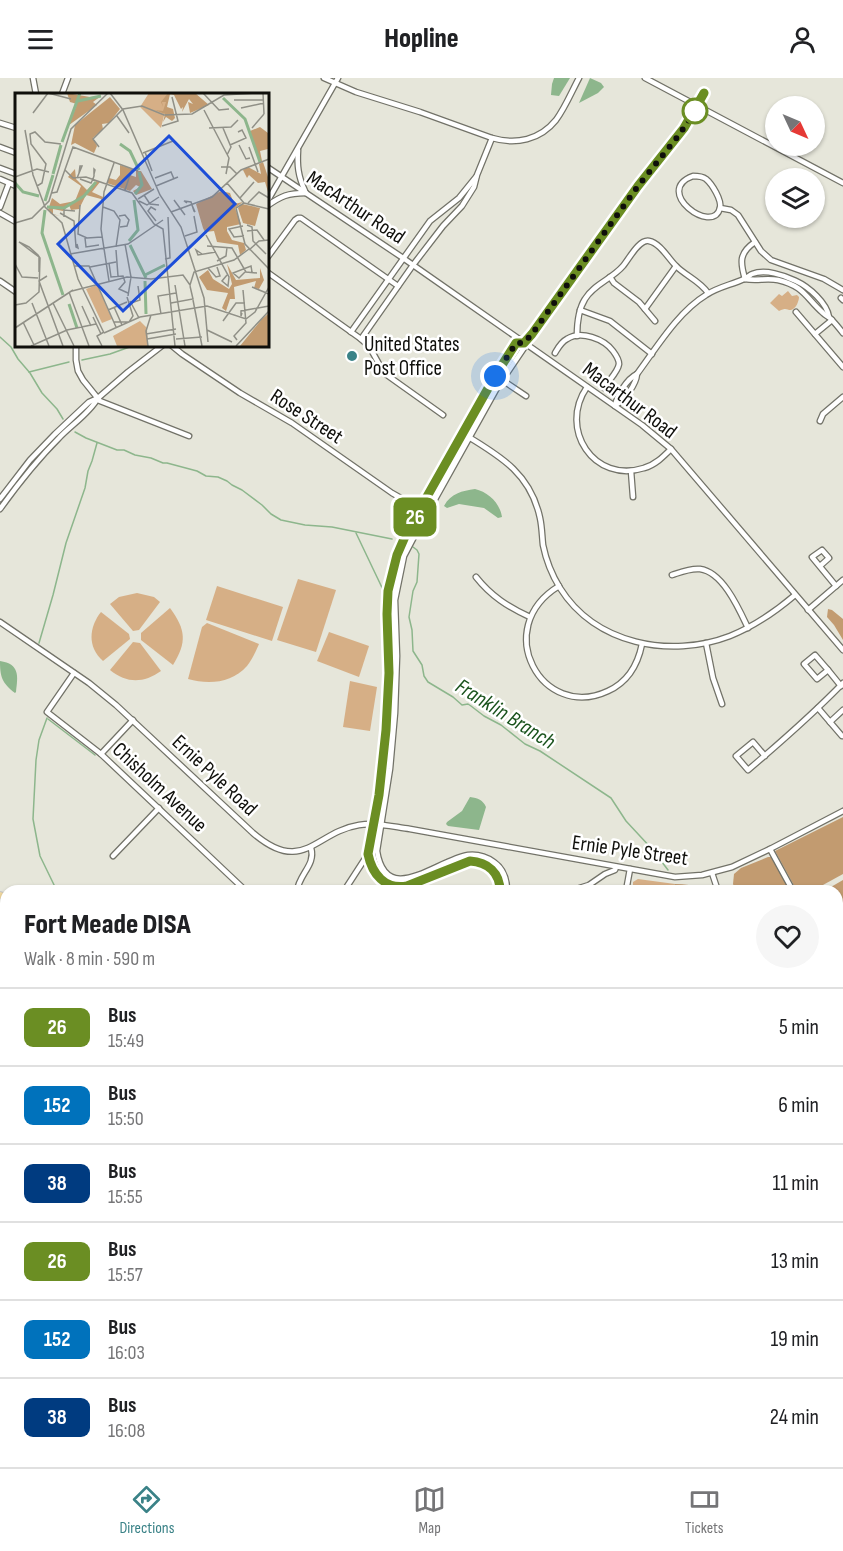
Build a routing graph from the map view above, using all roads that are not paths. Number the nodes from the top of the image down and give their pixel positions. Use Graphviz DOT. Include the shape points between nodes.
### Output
graph roads {
  1 [pos="33,78"];
  2 [pos="68,78"];
  3 [pos="324,78"];
  4 [pos="579,78"];
  5 [pos="645,78"];
  6 [pos="338,80"];
  7 [pos="36,93"];
  8 [pos="62,93"];
  9 [pos="704,93"];
  10 [pos="697,107"];
  11 [pos="0,123"];
  12 [pos="15,128"];
  13 [pos="492,138"];
  14 [pos="0,147"];
  15 [pos="298,148"];
  16 [pos="15,153"];
  17 [pos="0,168"];
  18 [pos="268,168"];
  19 [pos="15,174"];
  20 [pos="477,175"];
  21 [pos="282,177"];
  22 [pos="0,180"];
  23 [pos="9,183"];
  24 [pos="843,183"];
  25 [pos="15,186"];
  26 [pos="306,193"];
  27 [pos="459,198"];
  28 [pos="268,202"];
  29 [pos="268,203"];
  30 [pos="464,203"];
  31 [pos="0,207"];
  32 [pos="720,208"];
  33 [pos="0,213"];
  34 [pos="435,216"];
  35 [pos="15,221"];
  36 [pos="443,226"];
  37 [pos="755,242"];
  38 [pos="268,257"];
  39 [pos="402,258"];
  40 [pos="413,265"];
  41 [pos="676,266"];
  42 [pos="269,273"];
  43 [pos="610,277"];
  44 [pos="388,279"];
  45 [pos="745,279"];
  46 [pos="0,281"];
  47 [pos="398,286"];
  48 [pos="843,290"];
  49 [pos="15,291"];
  50 [pos="708,293"];
  51 [pos="645,309"];
  52 [pos="580,310"];
  53 [pos="796,312"];
  54 [pos="831,319"];
  55 [pos="656,321"];
  56 [pos="351,332"];
  57 [pos="843,333"];
  58 [pos="815,334"];
  59 [pos="577,336"];
  60 [pos="361,339"];
  61 [pos="524,343"];
  62 [pos="76,346"];
  63 [pos="162,346"];
  64 [pos="172,346"];
  65 [pos="555,353"];
  66 [pos="652,354"];
  67 [pos="843,367"];
  68 [pos="502,380"];
  69 [pos="587,387"];
  70 [pos="604,388"];
  71 [pos="526,396"];
  72 [pos="843,397"];
  73 [pos="98,398"];
  74 [pos="615,406"];
  75 [pos="443,415"];
  76 [pos="820,422"];
  77 [pos="463,433"];
  78 [pos="189,436"];
  79 [pos="469,437"];
  80 [pos="671,449"];
  81 [pos="631,471"];
  82 [pos="633,497"];
  83 [pos="0,499"];
  84 [pos="420,508"];
  85 [pos="0,509"];
  86 [pos="427,512"];
  87 [pos="820,566"];
  88 [pos="672,575"];
  89 [pos="476,577"];
  90 [pos="843,580"];
  91 [pos="559,586"];
  92 [pos="836,586"];
  93 [pos="795,595"];
  94 [pos="808,610"];
  95 [pos="530,617"];
  96 [pos="0,622"];
  97 [pos="748,628"];
  98 [pos="706,642"];
  99 [pos="642,644"];
  100 [pos="843,650"];
  101 [pos="828,670"];
  102 [pos="74,672"];
  103 [pos="842,684"];
  104 [pos="722,704"];
  105 [pos="818,708"];
  106 [pos="843,710"];
  107 [pos="134,720"];
  108 [pos="830,722"];
  109 [pos="843,736"];
  110 [pos="101,754"];
  111 [pos="765,756"];
  112 [pos="159,808"];
  113 [pos="843,811"];
  114 [pos="374,824"];
  115 [pos="381,825"];
  116 [pos="436,834"];
  117 [pos="311,848"];
  118 [pos="770,849"];
  119 [pos="368,854"];
  120 [pos="114,856"];
  121 [pos="616,867"];
  122 [pos="630,869"];
  123 [pos="712,873"];
  124 [pos="240,885"];
  125 [pos="298,885"];
  126 [pos="348,885"];
  127 [pos="390,885"];
  128 [pos="410,885"];
  129 [pos="500,885"];
  130 [pos="507,885"];
  131 [pos="589,885"];
  132 [pos="627,885"];
  133 [pos="716,885"];
  134 [pos="790,885"];
  1 -- 7 [label="street"];
  2 -- 8 [label="street"];
  3 -- 6 [label="street"];
  4 -- 13 [label="street" via="557,119 542,133 518,142"];
  5 -- 10 [label="street"];
  6 -- 13 [label="street" via="356,92"];
  6 -- 15 [label="street"];
  9 -- 10 [label="street"];
  10 -- 24 [label="street"];
  10 -- 61 [label="street"];
  11 -- 12 [label="street"];
  13 -- 20 [label="street"];
  14 -- 16 [label="street"];
  15 -- 21 [label="street"];
  15 -- 26 [label="street" via="298,176"];
  17 -- 19 [label="street"];
  18 -- 21 [label="street, MacArthur Road"];
  20 -- 27 [label="street"];
  20 -- 30 [label="street"];
  21 -- 26 [label="street, MacArthur Road"];
  21 -- 28 [label="street"];
  22 -- 23 [label="street"];
  23 -- 25 [label="street"];
  23 -- 31 [label="street"];
  26 -- 29 [label="street" via="286,195"];
  26 -- 39 [label="street, MacArthur Road"];
  27 -- 30 [label="street"];
  27 -- 34 [label="street"];
  30 -- 36 [label="street"];
  32 -- 32 [label="street" via="709,218 694,212 681,199 682,183 693,176 706,179"];
  32 -- 37 [label="street" via="738,214"];
  33 -- 35 [label="street"];
  34 -- 36 [label="street"];
  34 -- 39 [label="street"];
  36 -- 40 [label="street"];
  37 -- 45 [label="street" via="742,258"];
  37 -- 48 [label="street" via="771,260"];
  38 -- 44 [label="street" via="295,220 301,218"];
  39 -- 40 [label="street, MacArthur Road"];
  39 -- 44 [label="street"];
  40 -- 47 [label="street"];
  40 -- 61 [label="street, Macarthur Road"];
  41 -- 43 [label="street" via="646,241"];
  41 -- 50 [label="street"];
  41 -- 51 [label="street"];
  42 -- 56 [label="street"];
  43 -- 51 [label="street"];
  43 -- 52 [label="street" via="590,292"];
  44 -- 47 [label="street"];
  44 -- 56 [label="street"];
  45 -- 50 [label="street"];
  45 -- 54 [label="street" via="751,274 782,275 813,293"];
  46 -- 49 [label="street"];
  47 -- 60 [label="street"];
  50 -- 66 [label="street" via="686,311"];
  51 -- 55 [label="street"];
  52 -- 59 [label="street"];
  52 -- 66 [label="street" via="610,321"];
  53 -- 58 [label="street"];
  54 -- 57 [label="street"];
  54 -- 58 [label="street"];
  56 -- 60 [label="street"];
  58 -- 67 [label="street"];
  59 -- 65 [label="street" via="563,341"];
  59 -- 70 [label="street" via="603,340 617,356 618,366"];
  60 -- 75 [label="street" via="384,373"];
  61 -- 68 [label="street"];
  61 -- 69 [label="street, Macarthur Road"];
  61 -- 77 [label="street" via="516,343"];
  62 -- 73 [label="street" via="78,371"];
  63 -- 73 [label="street"];
  64 -- 84 [label="street, Rose Street"];
  66 -- 74 [label="street"];
  68 -- 71 [label="street"];
  68 -- 79 [label="street"];
  69 -- 74 [label="street, Macarthur Road"];
  69 -- 81 [label="street" via="579,399 576,416 581,442 604,465"];
  72 -- 76 [label="street" via="823,414"];
  73 -- 78 [label="street"];
  73 -- 83 [label="street" via="41,448"];
  73 -- 85 [label="street" via="35,462"];
  74 -- 80 [label="street, Macarthur Road"];
  77 -- 79 [label="street"];
  77 -- 84 [label="street"];
  79 -- 86 [label="street"];
  79 -- 91 [label="street" via="506,462 530,490 549,567"];
  80 -- 81 [label="street" via="650,466"];
  80 -- 93 [label="street, Macarthur Road"];
  81 -- 82 [label="street"];
  84 -- 86 [label="street, Rose Street"];
  84 -- 114 [label="street" via="397,555 388,591 388,703"];
  86 -- 115 [label="street" via="404,556 395,600 395,713"];
  87 -- 92 [label="street"];
  88 -- 97 [label="street" via="694,569 712,573 729,593"];
  89 -- 95 [label="street" via="497,600"];
  90 -- 92 [label="street"];
  91 -- 95 [label="street" via="542,599"];
  91 -- 99 [label="street" via="591,622 618,637"];
  92 -- 94 [label="street"];
  93 -- 94 [label="street, Macarthur Road"];
  93 -- 97 [label="street"];
  94 -- 100 [label="street, Macarthur Road"];
  95 -- 99 [label="street" via="526,640 534,668 551,687 573,696 604,693 617,686 635,666"];
  96 -- 102 [label="street, Ernie Pyle Road"];
  97 -- 98 [label="street"];
  98 -- 99 [label="street"];
  98 -- 104 [label="street"];
  101 -- 101 [label="street" via="814,655 804,664 817,680"];
  101 -- 103 [label="street"];
  102 -- 107 [label="street, Ernie Pyle Road"];
  102 -- 110 [label="street, Chisholm Avenue" via="47,712"];
  103 -- 105 [label="street"];
  105 -- 108 [label="street"];
  105 -- 111 [label="street"];
  106 -- 108 [label="street"];
  107 -- 110 [label="street"];
  107 -- 117 [label="street, Ernie Pyle Road" via="260,839 280,850 299,852"];
  108 -- 109 [label="street"];
  110 -- 112 [label="street, Chisholm Avenue"];
  111 -- 111 [label="street" via="748,770 736,756 753,742"];
  112 -- 120 [label="street"];
  112 -- 124 [label="street, Chisholm Avenue"];
  113 -- 118 [label="street, Ernie Pyle Street"];
  114 -- 115 [label="street, Ernie Pyle Road"];
  114 -- 117 [label="street, Ernie Pyle Road" via="338,832"];
  114 -- 119 [label="street"];
  115 -- 116 [label="street, Ernie Pyle Road"];
  115 -- 130 [label="street" via="379,863 391,877 405,880 455,859 478,855 501,869"];
  116 -- 121 [label="street, Ernie Pyle Street"];
  117 -- 125 [label="street" via="313,858"];
  118 -- 123 [label="street, Ernie Pyle Street"];
  118 -- 134 [label="street"];
  119 -- 126 [label="street"];
  119 -- 127 [label="street" via="372,870"];
  121 -- 122 [label="street, Ernie Pyle Street"];
  121 -- 131 [label="street"];
  122 -- 123 [label="street, Ernie Pyle Street" via="675,877"];
  122 -- 132 [label="street"];
  123 -- 133 [label="street"];
  128 -- 129 [label="street" via="470,861 485,864 495,872"];
}
